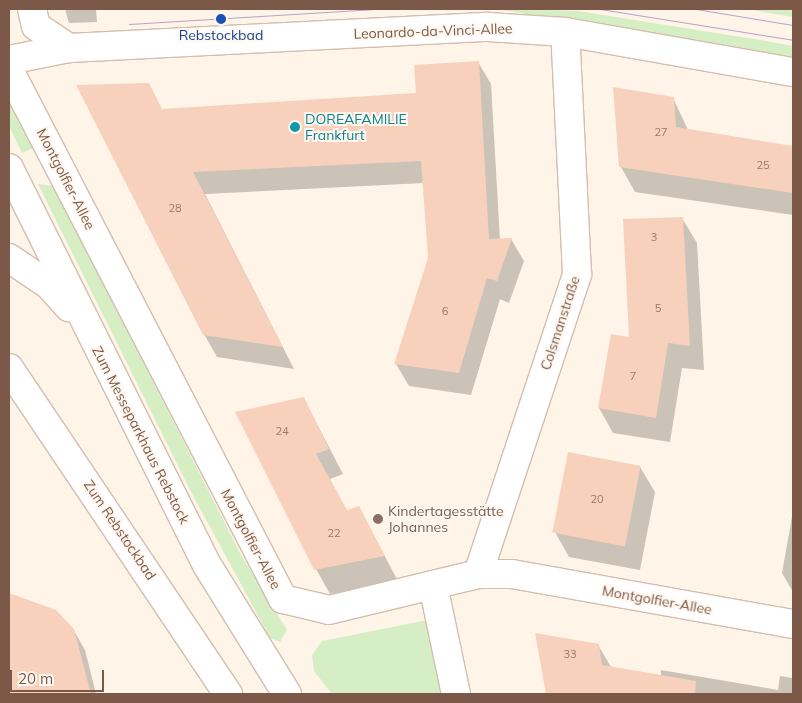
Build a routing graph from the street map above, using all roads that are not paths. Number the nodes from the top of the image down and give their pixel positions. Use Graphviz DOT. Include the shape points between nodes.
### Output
graph roads {
  1 [pos="32,9"];
  2 [pos="565,32"];
  3 [pos="69,48"];
  4 [pos="9,60"];
  5 [pos="9,70"];
  6 [pos="793,72"];
  7 [pos="9,168"];
  8 [pos="9,258"];
  9 [pos="86,325"];
  10 [pos="9,368"];
  11 [pos="478,574"];
  12 [pos="433,585"];
  13 [pos="793,624"];
  14 [pos="228,694"];
  15 [pos="287,694"];
  16 [pos="456,694"];
  1 -- 3 [label="street" via="36,26"];
  2 -- 3 [label="street, Leonardo-da-Vinci-Allee" via="488,27"];
  2 -- 6 [label="street, Leonardo-da-Vinci-Allee"];
  2 -- 11 [label="street, Colsmanstraße" via="577,274"];
  3 -- 4 [label="street, Leonardo-da-Vinci-Allee"];
  5 -- 12 [label="street, Montgolfier-Allee" via="283,599 329,610"];
  7 -- 9 [label="street, Zum Messeparkhaus Rebstock"];
  8 -- 9 [label="street" via="49,285"];
  9 -- 15 [label="street, Zum Messeparkhaus Rebstock" via="207,565"];
  10 -- 14 [label="street, Zum Rebstockbad"];
  11 -- 12 [label="street, Montgolfier-Allee"];
  11 -- 13 [label="street, Montgolfier-Allee" via="512,574"];
  12 -- 16 [label="street"];
}
